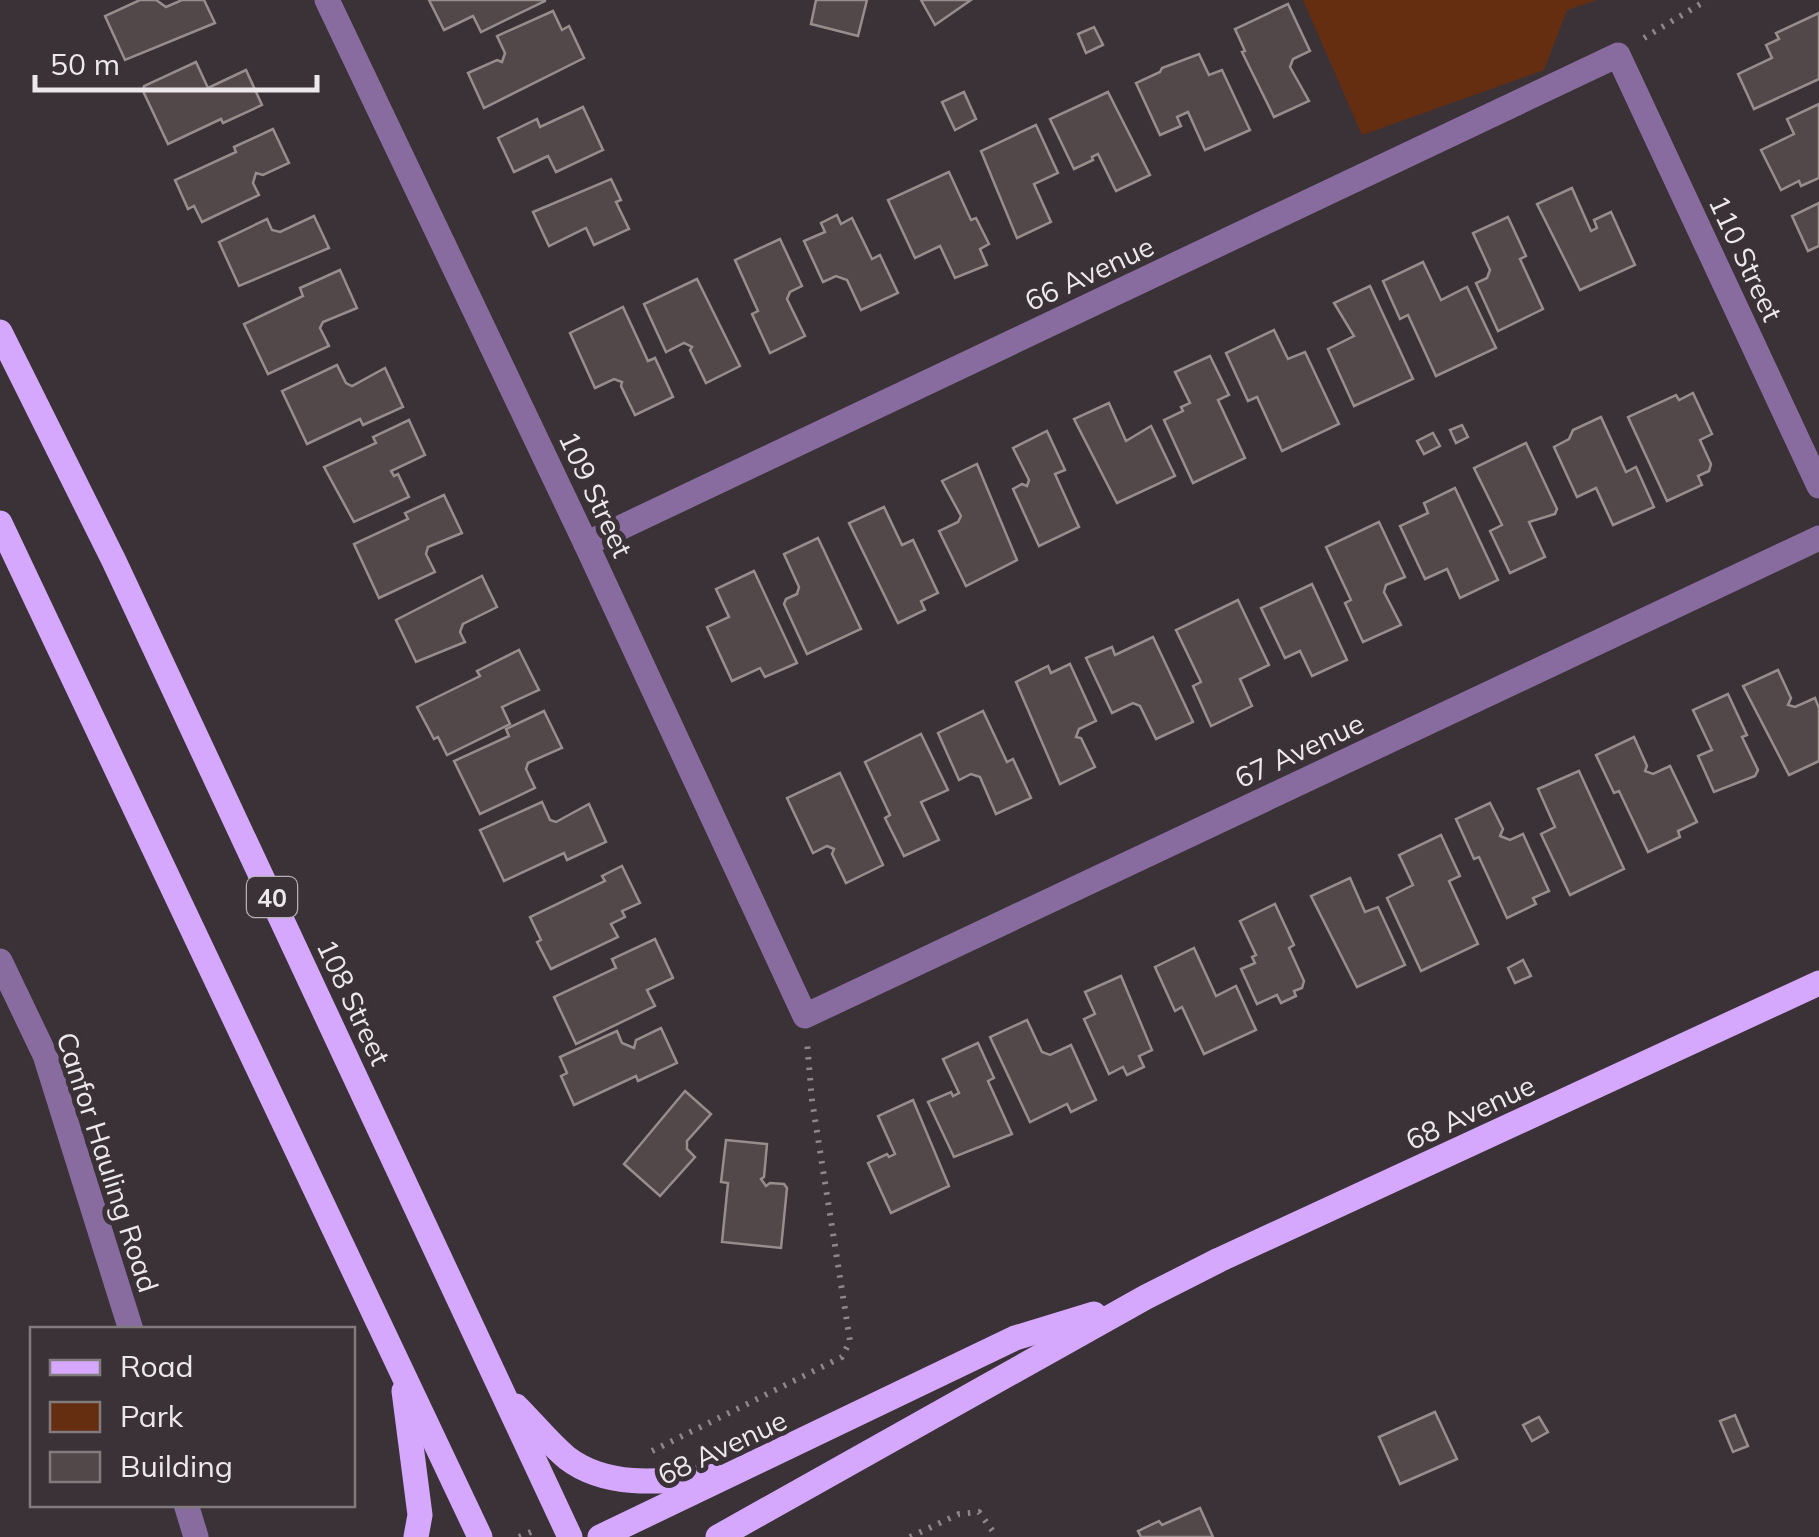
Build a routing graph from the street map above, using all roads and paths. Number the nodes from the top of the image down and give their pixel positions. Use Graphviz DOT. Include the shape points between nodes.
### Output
graph roads {
  1 [pos="327,0"];
  2 [pos="1706,0"];
  3 [pos="1618,55"];
  4 [pos="0,332"];
  5 [pos="1819,486"];
  6 [pos="0,523"];
  7 [pos="1819,538"];
  8 [pos="586,544"];
  9 [pos="0,960"];
  10 [pos="1819,983"];
  11 [pos="805,1016"];
  12 [pos="1146,1297"];
  13 [pos="131,1327"];
  14 [pos="401,1366"];
  15 [pos="506,1396"];
  16 [pos="738,1474"];
  17 [pos="621,1479"];
  18 [pos="187,1507"];
  19 [pos="566,1528"];
  20 [pos="729,1534"];
  21 [pos="196,1537"];
  22 [pos="416,1537"];
  23 [pos="480,1537"];
  24 [pos="519,1537"];
  25 [pos="600,1537"];
  26 [pos="910,1537"];
  27 [pos="997,1537"];
  1 -- 8 [label="street, 109 Street"];
  2 -- 3 [label="path"];
  3 -- 5 [label="street, 110 Street"];
  3 -- 8 [label="street, 66 Avenue"];
  4 -- 15 [label="main road, 108 Street / 40"];
  6 -- 14 [label="main road"];
  7 -- 11 [label="street, 67 Avenue"];
  8 -- 11 [label="street, 109 Street"];
  9 -- 13 [label="street, Canfor Hauling Road" via="45,1055"];
  10 -- 12 [label="main road, 68 Avenue"];
  11 -- 17 [label="path" via="850,1341 842,1357 657,1446"];
  12 -- 16 [label="main road, 68 Avenue" via="1016,1338"];
  12 -- 20 [label="main road, 68 Avenue"];
  14 -- 22 [label="main road" via="420,1514"];
  14 -- 23 [label="main road"];
  15 -- 17 [label="main road" via="568,1458"];
  15 -- 19 [label="main road, 108 Street / 40"];
  16 -- 17 [label="main road"];
  16 -- 25 [label="main road, 68 Avenue"];
  18 -- 21 [label="street"];
  19 -- 24 [label="path"];
  26 -- 27 [label="path" via="979,1512"];
}
